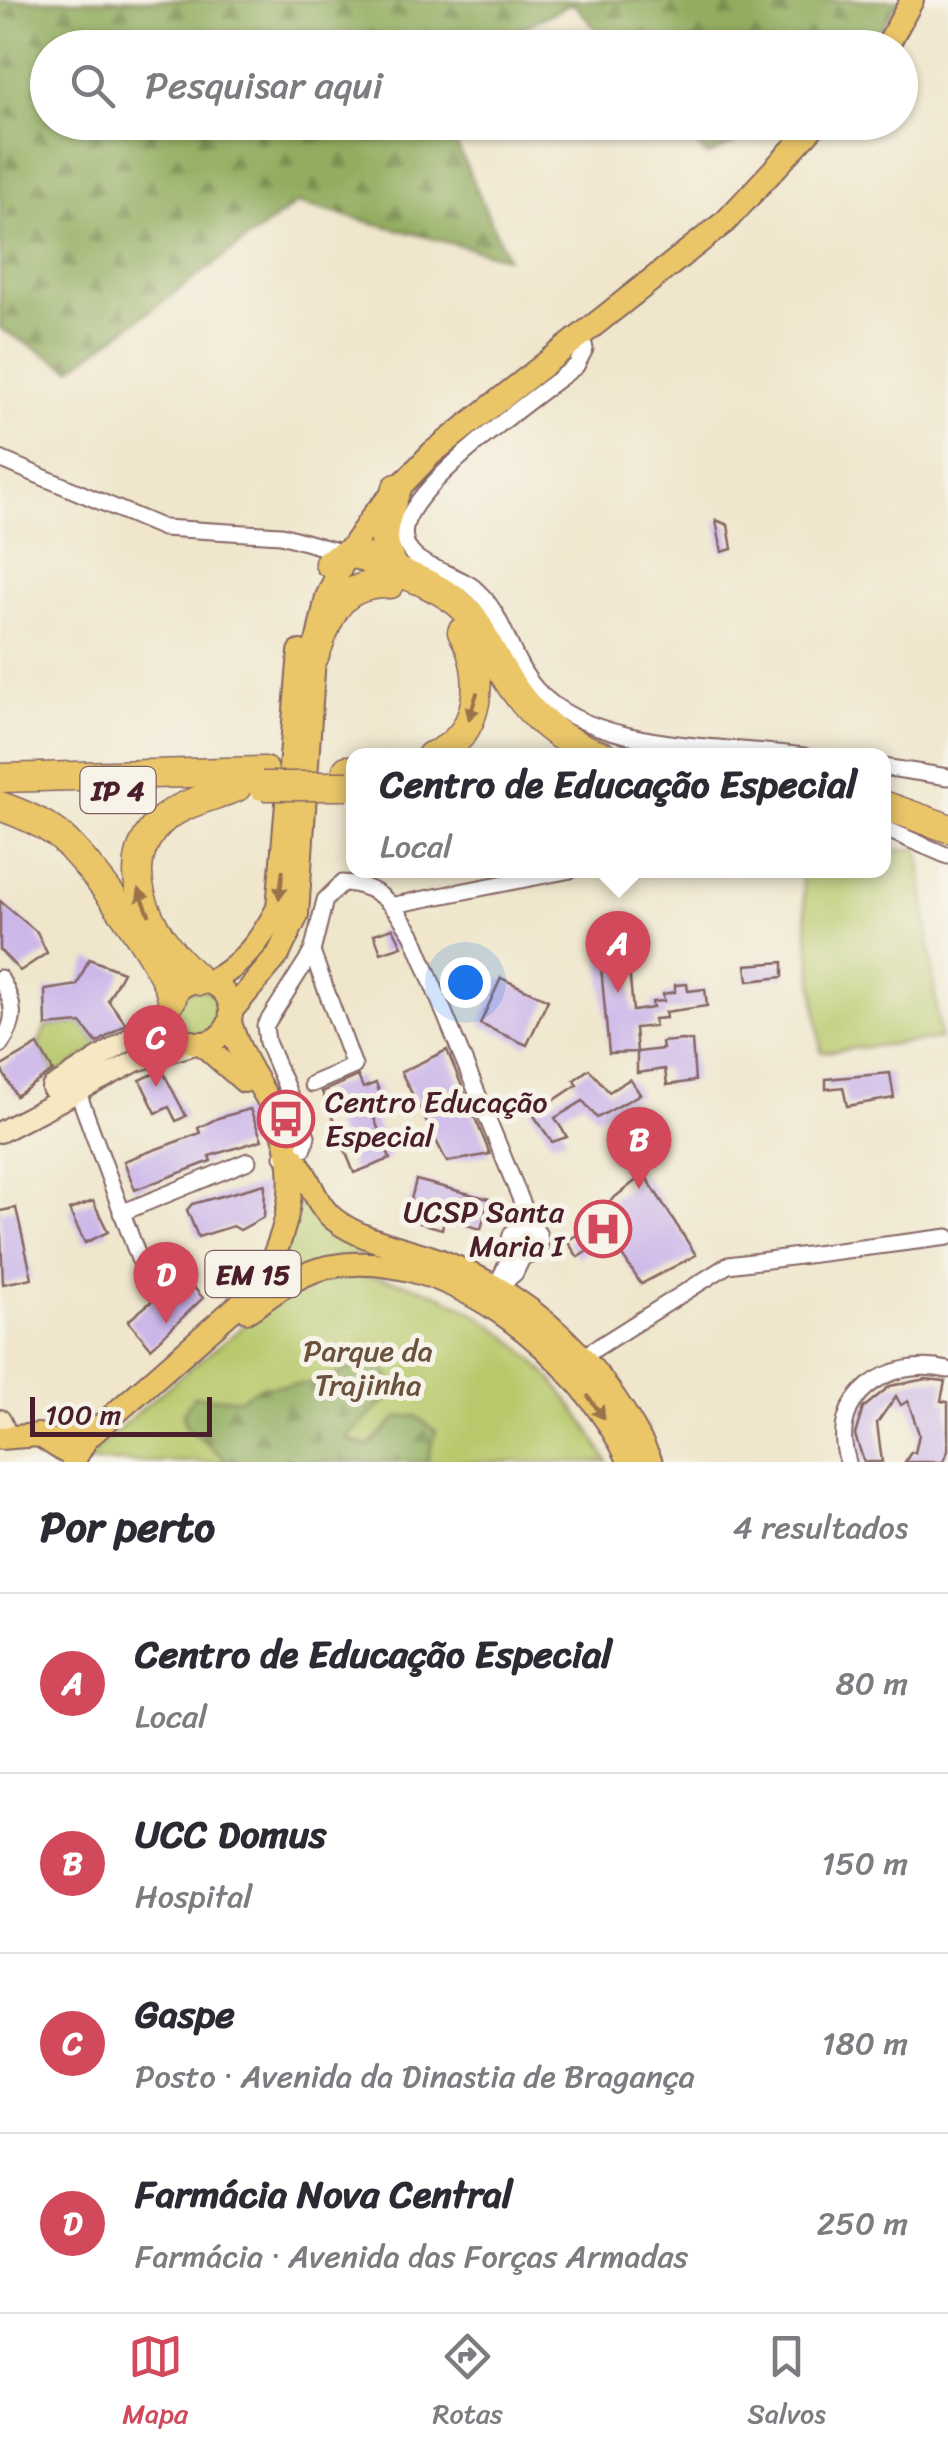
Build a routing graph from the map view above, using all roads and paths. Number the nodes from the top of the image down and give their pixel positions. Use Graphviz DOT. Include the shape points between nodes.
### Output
graph roads {
  1 [pos="912,0"];
  2 [pos="896,30"];
  3 [pos="801,140"];
  4 [pos="582,337"];
  5 [pos="0,459"];
  6 [pos="397,488"];
  7 [pos="340,549"];
  8 [pos="392,578"];
  9 [pos="314,657"];
  10 [pos="447,748"];
  11 [pos="584,748"];
  12 [pos="730,748"];
  13 [pos="891,768"];
  14 [pos="948,777"];
  15 [pos="0,778"];
  16 [pos="346,778"];
  17 [pos="254,781"];
  18 [pos="0,792"];
  19 [pos="891,795"];
  20 [pos="0,806"];
  21 [pos="891,809"];
  22 [pos="948,813"];
  23 [pos="948,828"];
  24 [pos="891,831"];
  25 [pos="948,856"];
  26 [pos="532,878"];
  27 [pos="394,906"];
  28 [pos="312,952"];
  29 [pos="0,978"];
  30 [pos="293,979"];
  31 [pos="205,982"];
  32 [pos="323,982"];
  33 [pos="170,1003"];
  34 [pos="231,1016"];
  35 [pos="145,1027"];
  36 [pos="199,1044"];
  37 [pos="0,1046"];
  38 [pos="107,1076"];
  39 [pos="312,1084"];
  40 [pos="77,1090"];
  41 [pos="0,1117"];
  42 [pos="0,1132"];
  43 [pos="285,1156"];
  44 [pos="248,1161"];
  45 [pos="318,1202"];
  46 [pos="285,1204"];
  47 [pos="121,1213"];
  48 [pos="524,1228"];
  49 [pos="948,1238"];
  50 [pos="270,1257"];
  51 [pos="140,1260"];
  52 [pos="368,1262"];
  53 [pos="511,1266"];
  54 [pos="301,1277"];
  55 [pos="223,1322"];
  56 [pos="525,1331"];
  57 [pos="587,1358"];
  58 [pos="948,1370"];
  59 [pos="2,1431"];
  60 [pos="54,1441"];
  61 [pos="72,1462"];
  62 [pos="630,1462"];
  63 [pos="651,1462"];
  64 [pos="848,1462"];
  1 -- 2 [label="main road"];
  3 -- 4 [label="main road" via="726,221"];
  4 -- 6 [label="main road"];
  4 -- 7 [label="main road" via="511,380 388,478"];
  4 -- 12 [label="street" via="585,350 576,366 482,440 414,507 406,544 414,557 483,596 532,686 579,723 638,738"];
  5 -- 7 [label="street" via="163,528 281,536"];
  6 -- 7 [label="main road"];
  6 -- 8 [label="highway" via="380,534"];
  7 -- 8 [label="highway" via="352,566"];
  7 -- 9 [label="main road"];
  7 -- 31 [label="main road, one-way" via="314,595 302,642 278,908 260,941 230,972"];
  8 -- 9 [label="highway" via="342,598"];
  8 -- 10 [label="highway, one-way" via="452,616 474,651 478,692 467,727"];
  8 -- 11 [label="highway" via="461,605 534,718"];
  9 -- 34 [label="main road" via="298,915 278,955"];
  13 -- 14 [label="street"];
  15 -- 17 [label="highway, IP 4"];
  16 -- 17 [label="highway, IP 4, bridge"];
  17 -- 18 [label="highway, IP 4"];
  31 -- 17 [label="highway, one-way" via="162,940 138,885 139,862 162,820"];
  19 -- 22 [label="highway"];
  20 -- 33 [label="highway" via="58,834 83,860 166,974"];
  21 -- 23 [label="highway"];
  24 -- 25 [label="street"];
  26 -- 27 [label="street"];
  27 -- 28 [label="street" via="377,890 342,883 326,900"];
  27 -- 48 [label="street" via="412,934 523,1208"];
  28 -- 30 [label="street"];
  28 -- 32 [label="street"];
  29 -- 37 [label="street" via="14,1019"];
  30 -- 32 [label="street"];
  30 -- 43 [label="street" via="264,1032 307,1136 304,1148"];
  31 -- 33 [label="main road" via="183,986"];
  31 -- 34 [label="main road, EM 15" via="225,992"];
  32 -- 39 [label="street" via="354,1066"];
  33 -- 35 [label="street"];
  33 -- 36 [label="main road, EM 15" via="172,1026"];
  34 -- 36 [label="main road" via="220,1038"];
  34 -- 43 [label="main road, EM 15" via="239,1052 280,1124"];
  35 -- 38 [label="street" via="109,1063"];
  35 -- 41 [label="street"];
  36 -- 38 [label="street"];
  36 -- 43 [label="main road, EM 15" via="245,1082"];
  38 -- 40 [label="street"];
  40 -- 42 [label="street"];
  40 -- 47 [label="street"];
  43 -- 45 [label="main road"];
  43 -- 46 [label="main road, EM 15"];
  44 -- 47 [label="street"];
  45 -- 46 [label="main road"];
  45 -- 53 [label="main road" via="348,1228 472,1274"];
  46 -- 50 [label="main road, EM 15"];
  47 -- 51 [label="street"];
  48 -- 53 [label="street" via="511,1236"];
  48 -- 53 [label="street" via="538,1235 538,1247"];
  49 -- 57 [label="street" via="728,1265"];
  50 -- 54 [label="main road" via="279,1271"];
  50 -- 55 [label="main road, EM 15" via="258,1288"];
  50 -- 60 [label="main road, EM 15" via="230,1302 79,1431"];
  52 -- 53 [label="street" via="394,1258 478,1290"];
  52 -- 54 [label="main road"];
  52 -- 56 [label="main road" via="465,1292"];
  53 -- 56 [label="street" via="504,1303 521,1317"];
  53 -- 57 [label="main road" via="520,1303"];
  54 -- 55 [label="main road"];
  55 -- 61 [label="main road, EM 15" via="86,1439"];
  56 -- 57 [label="street" via="540,1332 570,1360"];
  56 -- 62 [label="main road, one-way" via="577,1382"];
  57 -- 63 [label="main road"];
  58 -- 64 [label="street" via="903,1367 861,1390 845,1426"];
  59 -- 60 [label="main road"];
  60 -- 61 [label="main road, EM 15"];
}
